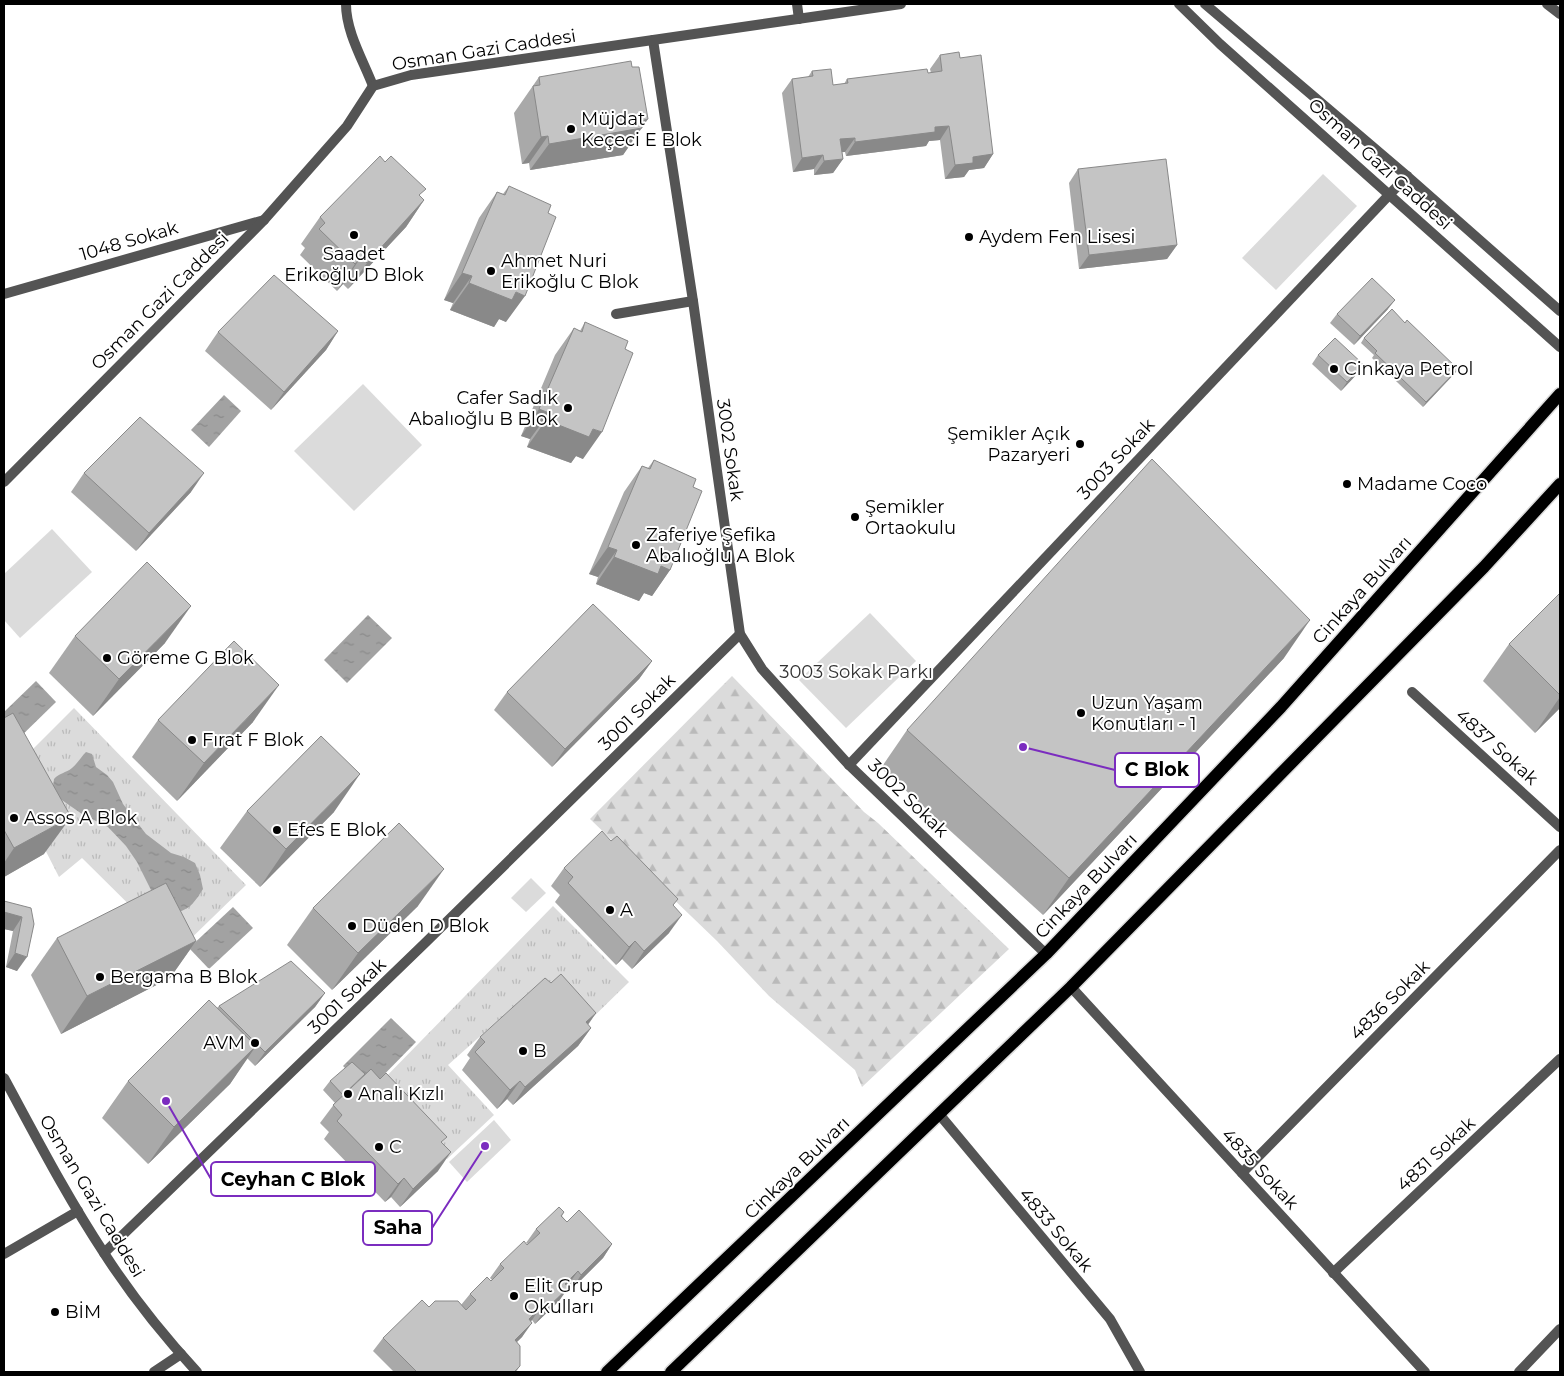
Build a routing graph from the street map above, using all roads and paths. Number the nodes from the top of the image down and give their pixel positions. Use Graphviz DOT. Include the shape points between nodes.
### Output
graph roads {
  1 [pos="346,4"];
  2 [pos="797,4"];
  3 [pos="901,4"];
  4 [pos="1180,4"];
  5 [pos="1205,4"];
  6 [pos="1547,4"];
  7 [pos="1560,14"];
  8 [pos="800,19"];
  9 [pos="654,40"];
  10 [pos="373,86"];
  11 [pos="1406,176"];
  12 [pos="1389,194"];
  13 [pos="264,220"];
  14 [pos="4,294"];
  15 [pos="693,301"];
  16 [pos="1560,311"];
  17 [pos="616,314"];
  18 [pos="1560,347"];
  19 [pos="1560,394"];
  20 [pos="4,482"];
  21 [pos="1560,484"];
  22 [pos="740,634"];
  23 [pos="1412,692"];
  24 [pos="850,765"];
  25 [pos="1560,827"];
  26 [pos="1560,850"];
  27 [pos="1046,954"];
  28 [pos="1071,987"];
  29 [pos="1560,1059"];
  30 [pos="4,1078"];
  31 [pos="938,1114"];
  32 [pos="1242,1173"];
  33 [pos="78,1211"];
  34 [pos="104,1253"];
  35 [pos="4,1254"];
  36 [pos="1333,1273"];
  37 [pos="1560,1329"];
  38 [pos="181,1354"];
  39 [pos="154,1372"];
  40 [pos="197,1372"];
  41 [pos="608,1372"];
  42 [pos="671,1372"];
  43 [pos="1140,1372"];
  44 [pos="1425,1372"];
  45 [pos="1519,1372"];
  1 -- 10 [label="street" via="354,39"];
  2 -- 8 [label="street"];
  3 -- 8 [label="street, Osman Gazi Caddesi"];
  4 -- 12 [label="street, Osman Gazi Caddesi" via="1220,44"];
  5 -- 11 [label="street, Osman Gazi Caddesi"];
  6 -- 7 [label="street"];
  8 -- 9 [label="street, Osman Gazi Caddesi"];
  9 -- 10 [label="street, Osman Gazi Caddesi" via="411,75"];
  9 -- 15 [label="street, 3002 Sokak"];
  10 -- 13 [label="street, Osman Gazi Caddesi" via="347,126"];
  11 -- 12 [label="street, 3003 Sokak"];
  11 -- 16 [label="street, Osman Gazi Caddesi"];
  12 -- 18 [label="street, Osman Gazi Caddesi"];
  12 -- 24 [label="street, 3003 Sokak"];
  13 -- 14 [label="street, 1048 Sokak"];
  13 -- 20 [label="street, Osman Gazi Caddesi"];
  15 -- 17 [label="street"];
  15 -- 22 [label="street, 3002 Sokak"];
  19 -- 27 [label="main road, Cinkaya Bulvarı" via="1281,707"];
  21 -- 28 [label="main road" via="1484,567"];
  22 -- 24 [label="street, 3002 Sokak" via="762,669"];
  22 -- 34 [label="street, 3001 Sokak"];
  23 -- 25 [label="street, 4837 Sokak"];
  24 -- 27 [label="street, 3002 Sokak"];
  26 -- 32 [label="street, 4836 Sokak"];
  27 -- 41 [label="main road, Cinkaya Bulvarı"];
  28 -- 31 [label="main road"];
  28 -- 32 [label="street, 4835 Sokak"];
  29 -- 36 [label="street, 4831 Sokak"];
  30 -- 33 [label="street, Osman Gazi Caddesi"];
  31 -- 42 [label="main road"];
  31 -- 43 [label="street, 4833 Sokak" via="1110,1319"];
  32 -- 36 [label="street, 4835 Sokak"];
  33 -- 34 [label="street, Osman Gazi Caddesi"];
  33 -- 35 [label="street"];
  34 -- 38 [label="street, Osman Gazi Caddesi"];
  36 -- 44 [label="street, 4835 Sokak"];
  37 -- 45 [label="street"];
  38 -- 39 [label="street"];
  38 -- 40 [label="street, Osman Gazi Caddesi"];
}
